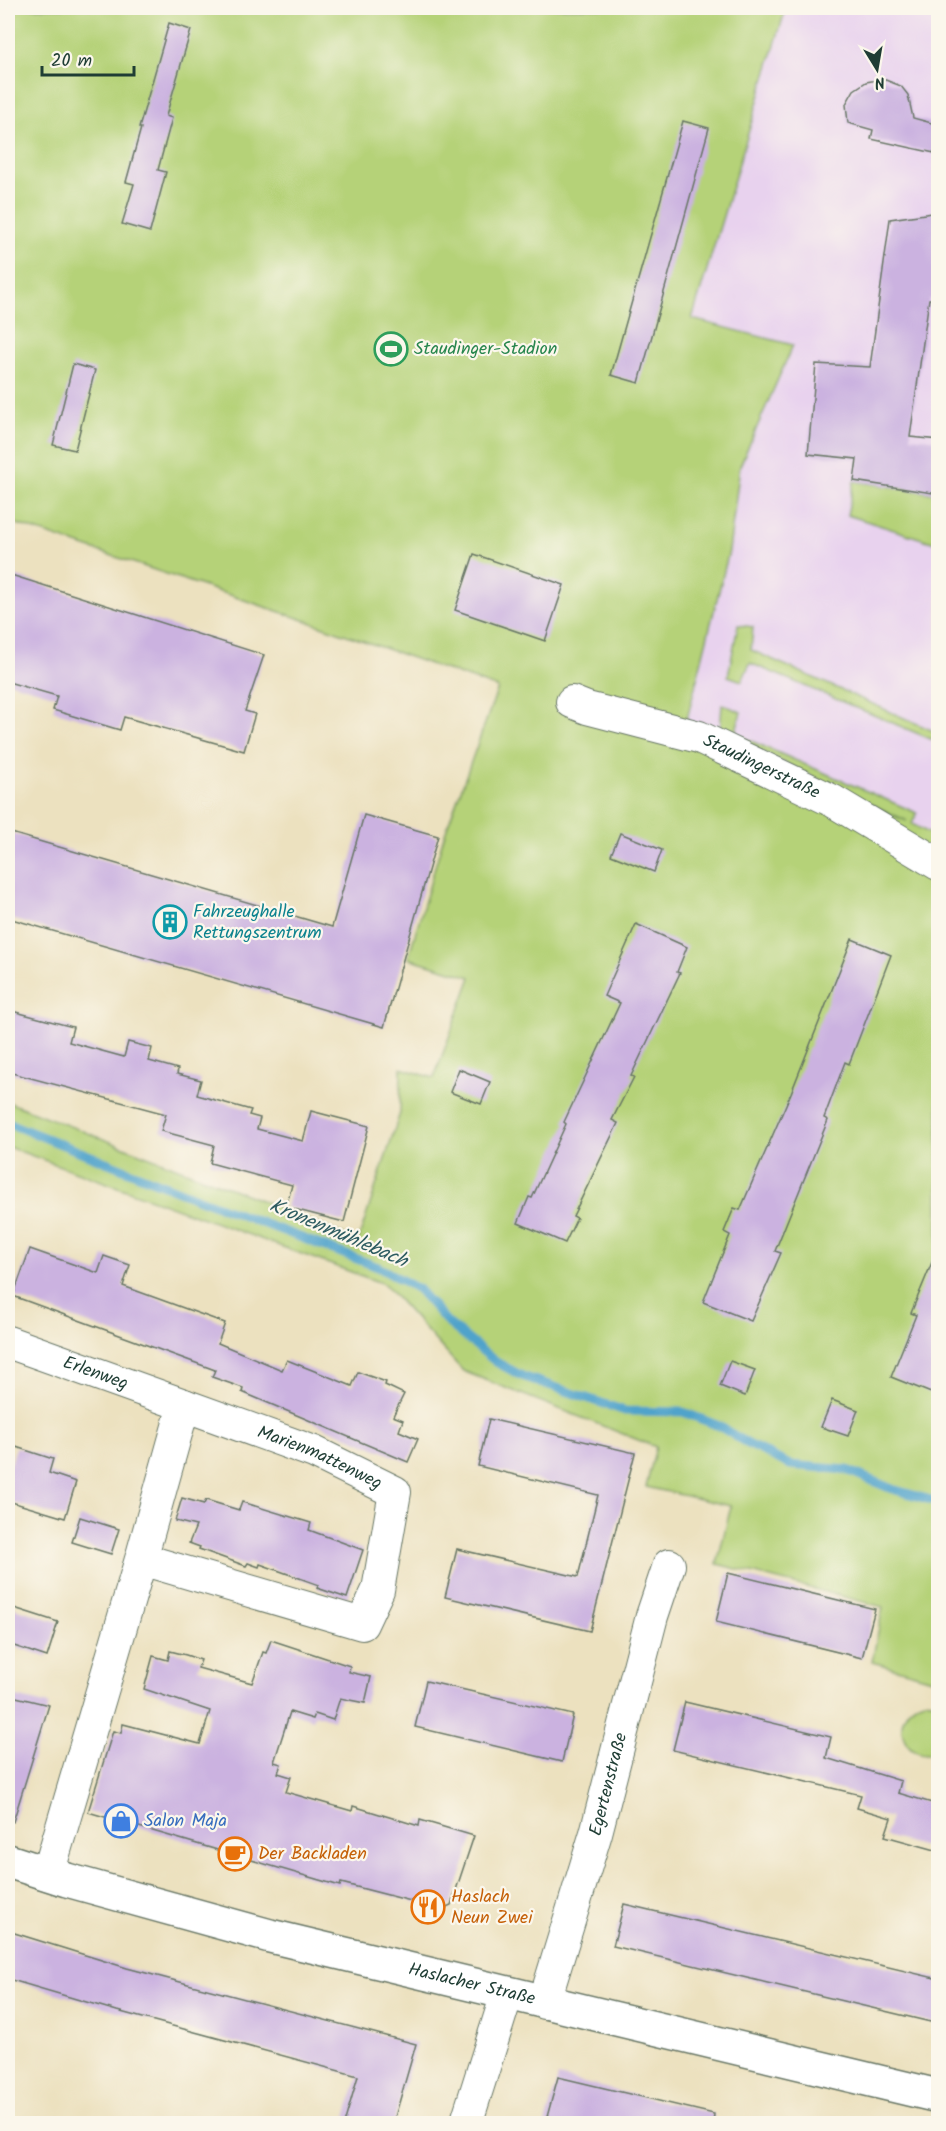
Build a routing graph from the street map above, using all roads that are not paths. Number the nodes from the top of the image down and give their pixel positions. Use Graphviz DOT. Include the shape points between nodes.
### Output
graph roads {
  1 [pos="572,702"];
  2 [pos="939,864"];
  3 [pos="8,1342"];
  4 [pos="184,1405"];
  5 [pos="141,1559"];
  6 [pos="669,1565"];
  7 [pos="8,1861"];
  8 [pos="48,1874"];
  9 [pos="507,1994"];
  10 [pos="544,2003"];
  11 [pos="939,2096"];
  12 [pos="466,2124"];
  1 -- 2 [label="street, Staudingerstraße" via="699,737 833,801"];
  3 -- 4 [label="street, Erlenweg"];
  4 -- 5 [label="street"];
  4 -- 5 [label="street, Marienmattenweg" via="315,1452 395,1492 378,1590 362,1624"];
  5 -- 8 [label="street"];
  6 -- 10 [label="street, Egertenstraße" via="646,1638 596,1833"];
  7 -- 8 [label="street, Haslacher Straße"];
  8 -- 9 [label="street, Haslacher Straße" via="270,1936"];
  9 -- 10 [label="street, Haslacher Straße"];
  9 -- 12 [label="street"];
  10 -- 11 [label="street, Haslacher Straße"];
}
